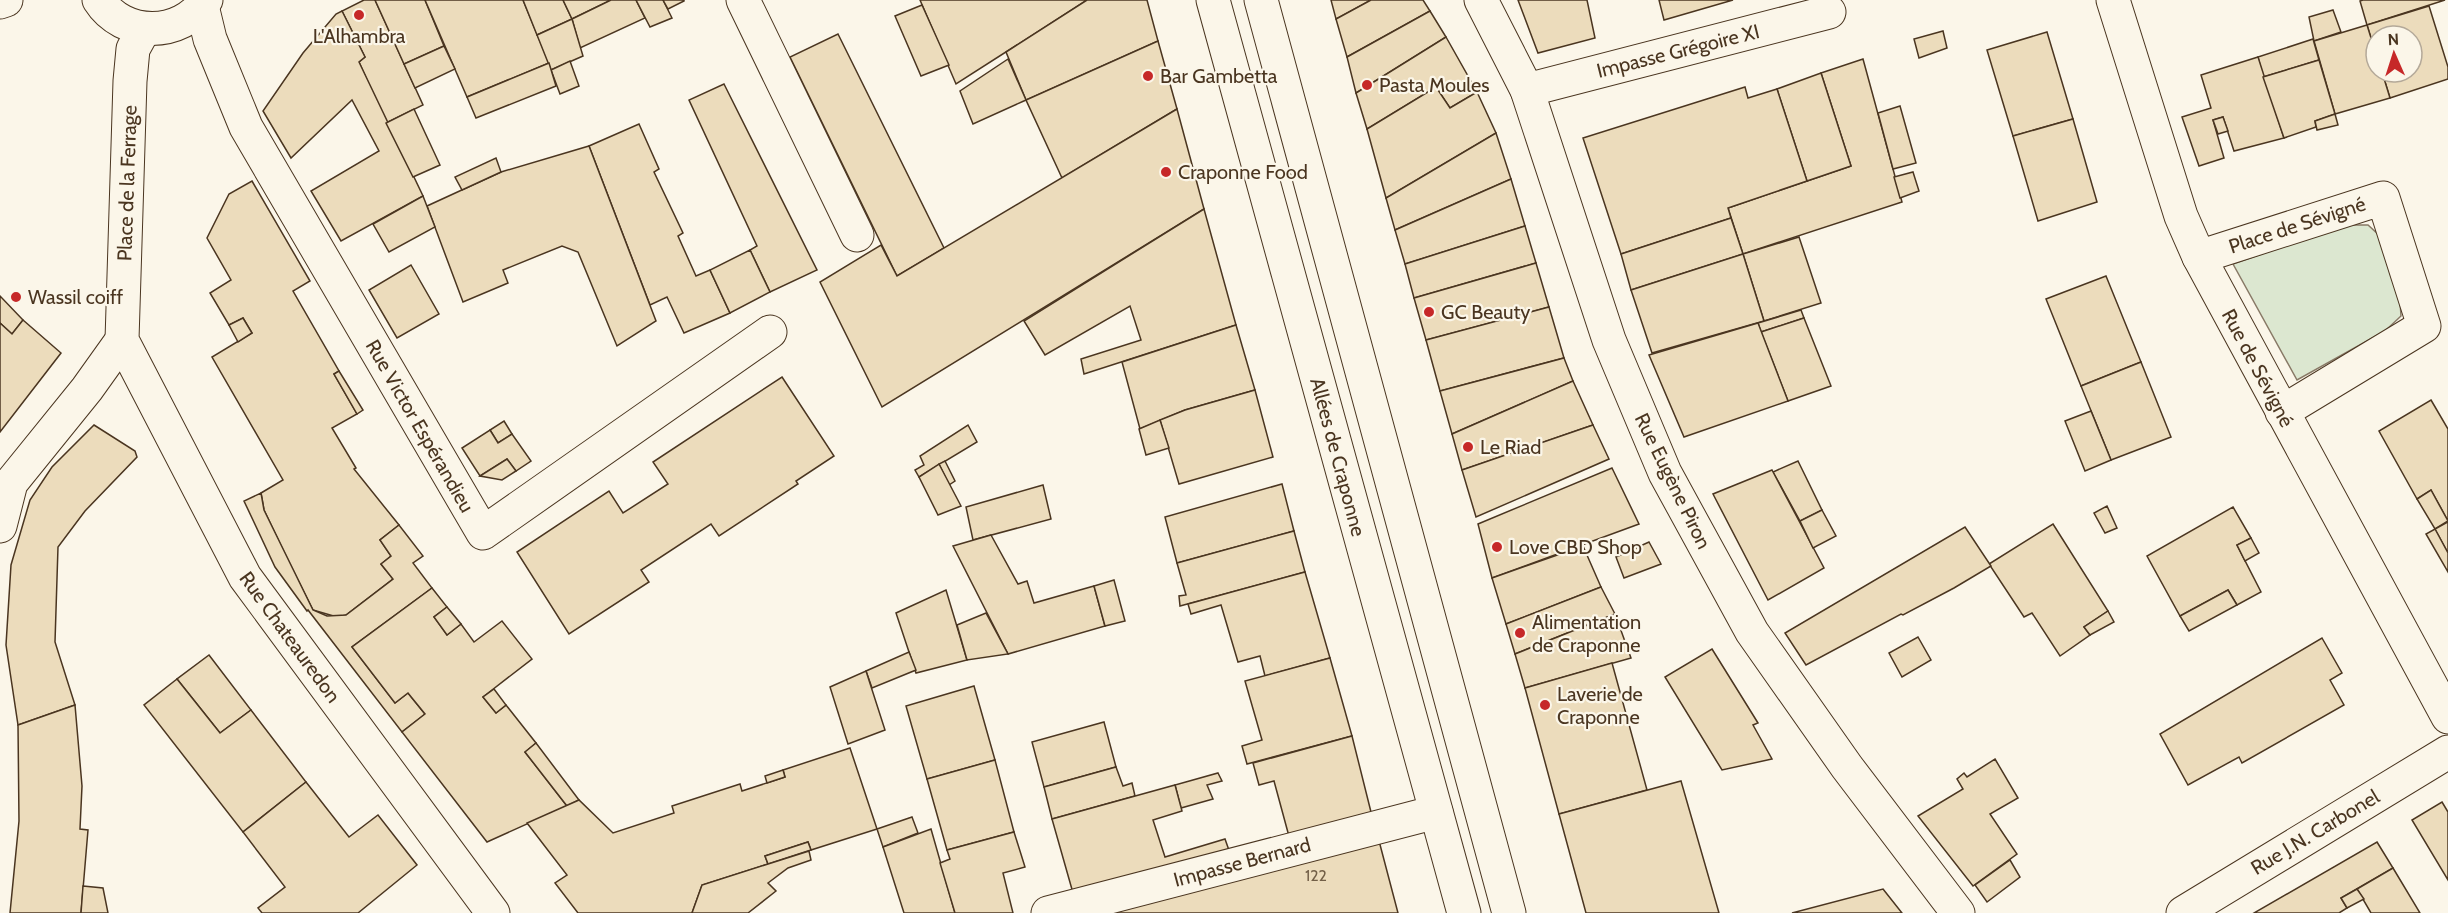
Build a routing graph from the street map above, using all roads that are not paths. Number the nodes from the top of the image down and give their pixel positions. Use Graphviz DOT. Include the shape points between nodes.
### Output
graph roads {
  1 [pos="6,0"];
  2 [pos="99,0"];
  3 [pos="743,0"];
  4 [pos="1213,0"];
  5 [pos="1261,0"];
  6 [pos="1481,0"];
  7 [pos="2113,0"];
  8 [pos="0,2"];
  9 [pos="204,3"];
  10 [pos="1829,12"];
  11 [pos="144,29"];
  12 [pos="1527,90"];
  13 [pos="857,235"];
  14 [pos="2199,257"];
  15 [pos="770,332"];
  16 [pos="122,340"];
  17 [pos="2282,412"];
  18 [pos="0,526"];
  19 [pos="2448,717"];
  20 [pos="2448,752"];
  21 [pos="1436,812"];
  22 [pos="493,913"];
  23 [pos="1048,913"];
  24 [pos="1464,913"];
  25 [pos="1509,913"];
  26 [pos="1958,913"];
  27 [pos="2183,913"];
  1 -- 8 [label="street"];
  2 -- 11 [label="street" via="105,10 124,23"];
  3 -- 13 [label="street"];
  4 -- 21 [label="street, Allées de Craponne"];
  5 -- 25 [label="street"];
  6 -- 12 [label="street, Rue Eugène Piron"];
  7 -- 14 [label="street, Rue de Sévigné" via="2181,216"];
  9 -- 11 [label="street" via="186,20 166,28"];
  9 -- 15 [label="street, Rue Victor Espérandieu" via="210,39 246,127 483,532"];
  10 -- 12 [label="street, Impasse Grégoire XI"];
  11 -- 16 [label="street, Place de la Ferrage" via="133,49 130,81"];
  12 -- 26 [label="street, Rue Eugène Piron" via="1609,340 1665,473 1752,632 1847,767"];
  14 -- 17 [label="street, Rue de Sévigné"];
  14 -- 17 [label="street, Place de Sévigné" via="2383,198 2424,326"];
  16 -- 18 [label="street" via="11,483"];
  16 -- 22 [label="street, Rue Chateauredon" via="244,578"];
  17 -- 19 [label="street, Rue de Sévigné"];
  20 -- 27 [label="street, Rue J.N. Carbonel"];
  21 -- 23 [label="street, Impasse Bernard"];
  21 -- 24 [label="street, Allées de Craponne"];
}
